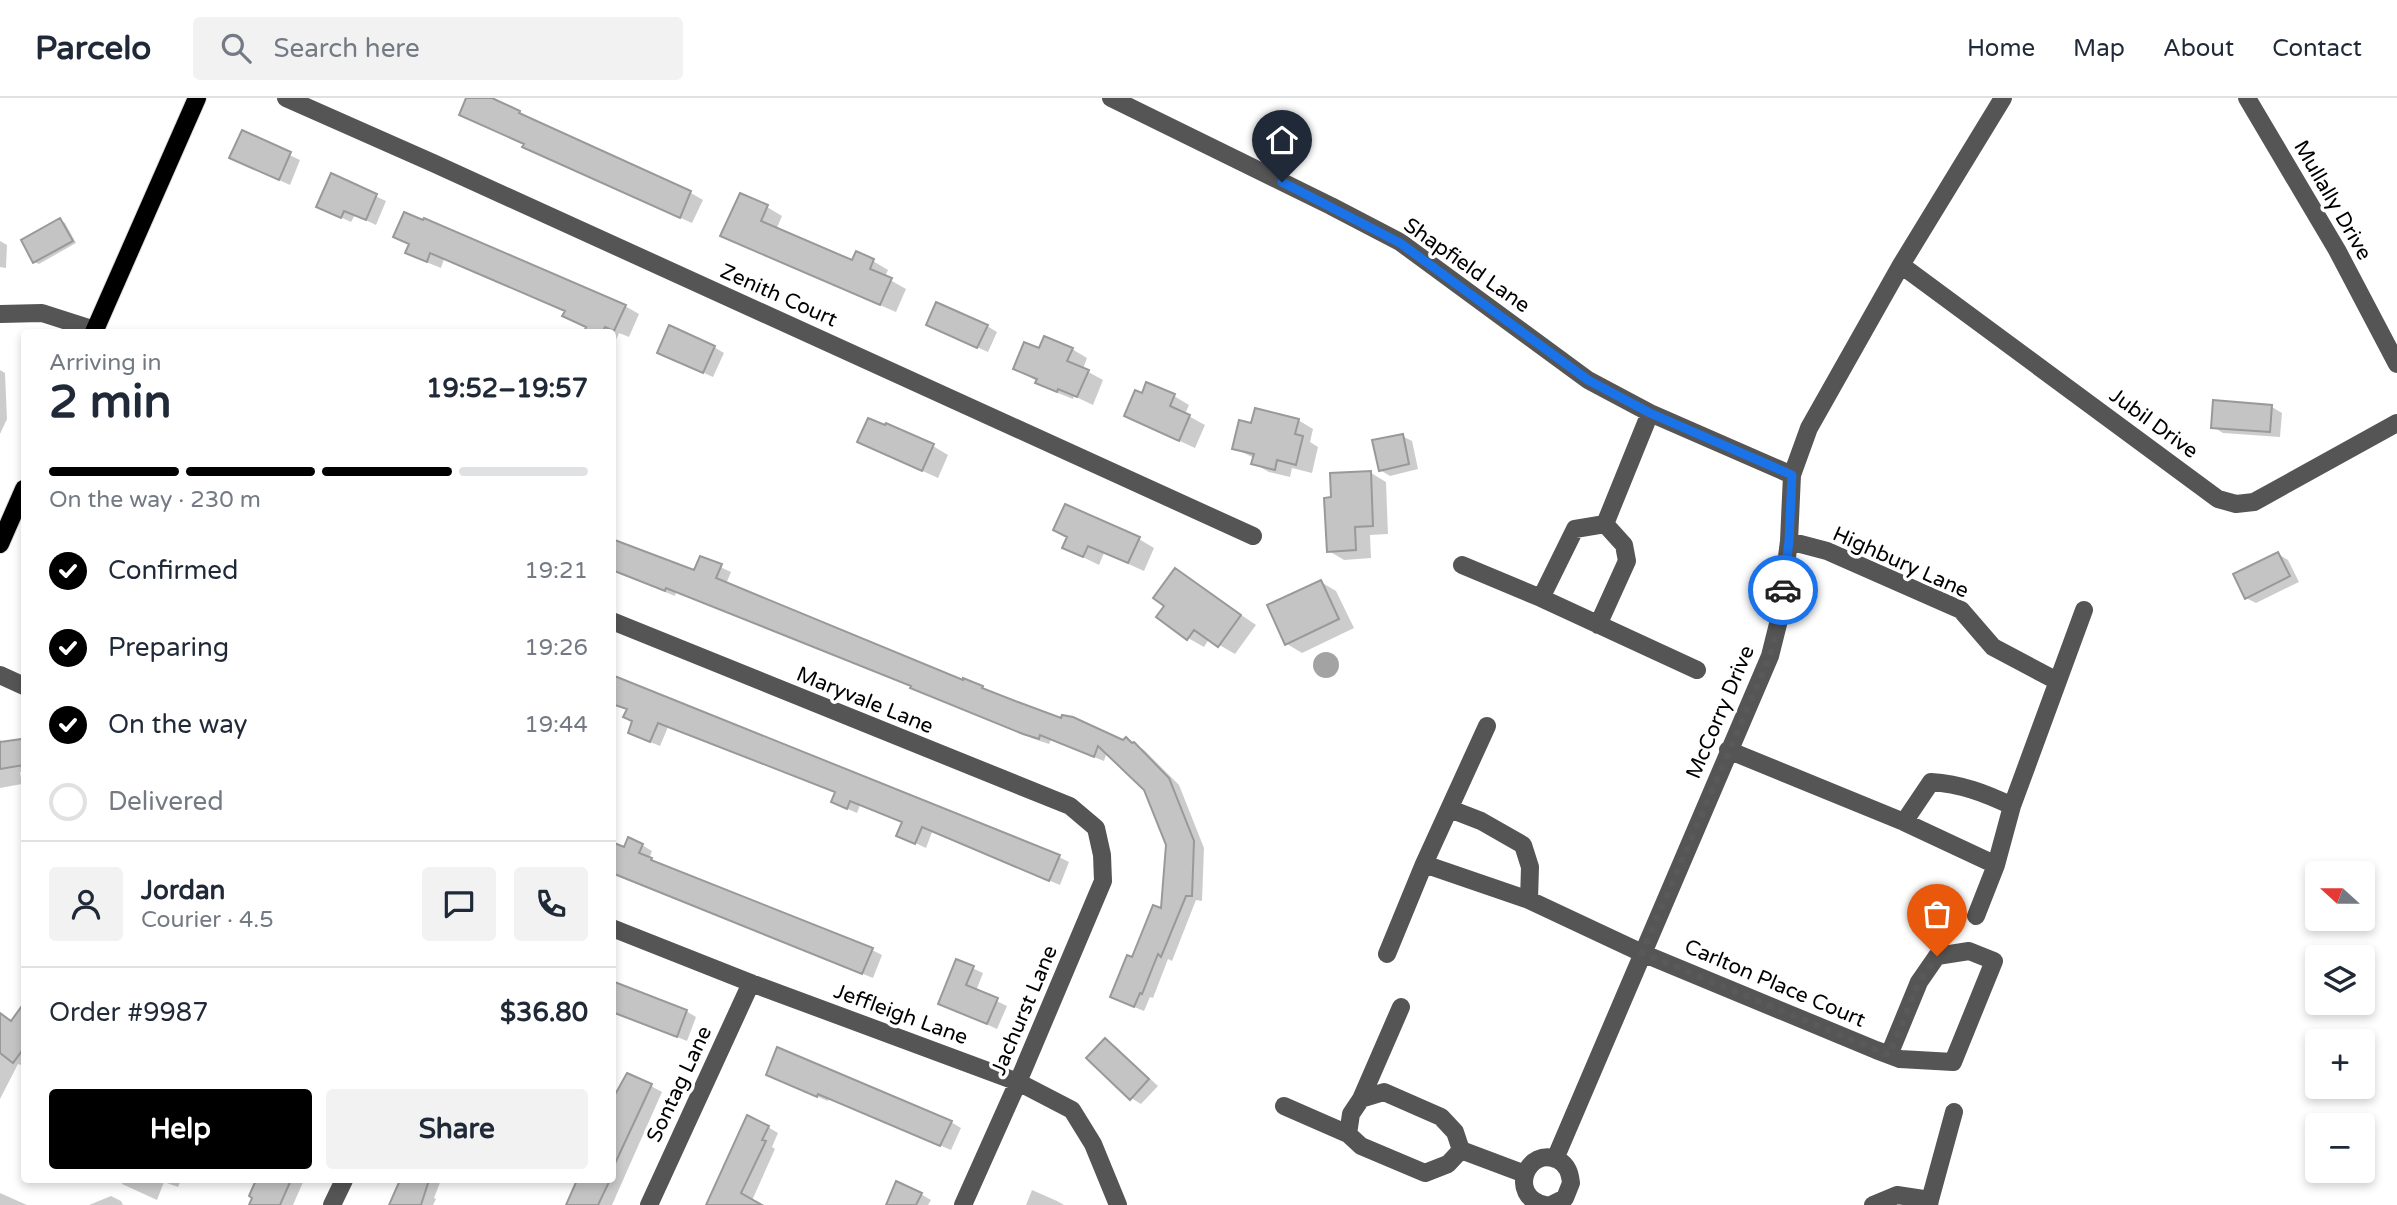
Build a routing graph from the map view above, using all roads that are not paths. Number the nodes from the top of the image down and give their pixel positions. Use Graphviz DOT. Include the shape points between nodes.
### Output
graph roads {
  1 [pos="197,98"];
  2 [pos="286,98"];
  3 [pos="1111,98"];
  4 [pos="2003,98"];
  5 [pos="2247,98"];
  6 [pos="1901,265"];
  7 [pos="0,314"];
  8 [pos="88,329"];
  9 [pos="95,329"];
  10 [pos="2397,364"];
  11 [pos="1650,413"];
  12 [pos="2397,423"];
  13 [pos="1792,475"];
  14 [pos="21,496"];
  15 [pos="1605,524"];
  16 [pos="1253,536"];
  17 [pos="1789,541"];
  18 [pos="0,544"];
  19 [pos="1462,565"];
  20 [pos="1541,598"];
  21 [pos="2084,610"];
  22 [pos="616,623"];
  23 [pos="1598,625"];
  24 [pos="1697,670"];
  25 [pos="0,675"];
  26 [pos="2057,681"];
  27 [pos="21,685"];
  28 [pos="1487,726"];
  29 [pos="1728,750"];
  30 [pos="2012,806"];
  31 [pos="1450,810"];
  32 [pos="1904,822"];
  33 [pos="1096,828"];
  34 [pos="1424,864"];
  35 [pos="1996,865"];
  36 [pos="1530,900"];
  37 [pos="1976,916"];
  38 [pos="616,930"];
  39 [pos="1642,953"];
  40 [pos="1387,954"];
  41 [pos="751,983"];
  42 [pos="1401,1007"];
  43 [pos="1889,1055"];
  44 [pos="1018,1082"];
  45 [pos="1361,1099"];
  46 [pos="1284,1106"];
  47 [pos="1954,1112"];
  48 [pos="1348,1133"];
  49 [pos="1461,1150"];
  50 [pos="1555,1159"];
  51 [pos="1525,1174"];
  52 [pos="343,1183"];
  53 [pos="1929,1203"];
  54 [pos="1555,1204"];
  55 [pos="332,1205"];
  56 [pos="649,1205"];
  57 [pos="963,1205"];
  58 [pos="1118,1205"];
  59 [pos="1873,1205"];
  1 -- 9 [label="main road"];
  2 -- 16 [label="street, Zenith Court"];
  3 -- 11 [label="street, Shapfield Lane" via="1400,243 1588,380"];
  4 -- 6 [label="street, McCorry Drive"];
  5 -- 10 [label="street, Mullally Drive" via="2337,250"];
  6 -- 12 [label="street, Jubil Drive" via="2218,499 2253,502"];
  6 -- 13 [label="street, McCorry Drive" via="1808,428"];
  7 -- 8 [label="street" via="42,313"];
  11 -- 13 [label="street, Shapfield Lane"];
  11 -- 15 [label="street"];
  13 -- 17 [label="street, McCorry Drive"];
  14 -- 18 [label="main road"];
  15 -- 20 [label="street" via="1575,529"];
  15 -- 23 [label="street" via="1623,545 1627,561"];
  17 -- 26 [label="street, Highbury Lane" via="1827,551 1961,610 1993,647"];
  17 -- 29 [label="street, McCorry Drive" via="1770,656"];
  19 -- 20 [label="street"];
  20 -- 23 [label="street"];
  21 -- 26 [label="street"];
  22 -- 33 [label="street, Maryvale Lane" via="1070,806"];
  23 -- 24 [label="street"];
  25 -- 27 [label="street"];
  26 -- 30 [label="street"];
  28 -- 31 [label="street"];
  29 -- 32 [label="street"];
  29 -- 39 [label="street, McCorry Drive"];
  30 -- 32 [label="street" via="1953,784 1931,782"];
  30 -- 35 [label="street"];
  31 -- 34 [label="street"];
  31 -- 36 [label="street" via="1523,845 1530,867"];
  32 -- 35 [label="street"];
  33 -- 44 [label="street, Jachurst Lane" via="1103,881"];
  34 -- 36 [label="street, Carlton Place Court"];
  34 -- 40 [label="street"];
  35 -- 37 [label="street"];
  36 -- 39 [label="street, Carlton Place Court"];
  38 -- 41 [label="street, Jeffleigh Lane"];
  39 -- 43 [label="street, Carlton Place Court"];
  39 -- 50 [label="street, McCorry Drive"];
  41 -- 44 [label="street, Jeffleigh Lane"];
  41 -- 56 [label="street, Sontag Lane"];
  42 -- 45 [label="street"];
  43 -- 43 [label="street, Carlton Place Court" via="1953,1062 1994,961 1969,951 1937,956 1919,982"];
  44 -- 57 [label="street, Jachurst Lane"];
  44 -- 58 [label="street, Jeffleigh Lane" via="1072,1110 1093,1144"];
  45 -- 48 [label="street" via="1351,1115"];
  45 -- 49 [label="street" via="1384,1093 1441,1117 1455,1132"];
  46 -- 48 [label="street"];
  47 -- 53 [label="street"];
  48 -- 49 [label="street" via="1361,1146 1424,1173 1448,1164"];
  49 -- 51 [label="street"];
  50 -- 51 [label="street" via="1540,1158"];
  50 -- 54 [label="street" via="1571,1175 1569,1191"];
  51 -- 54 [label="street" via="1528,1196 1535,1202"];
  52 -- 55 [label="street"];
  53 -- 59 [label="street" via="1897,1195"];
}
